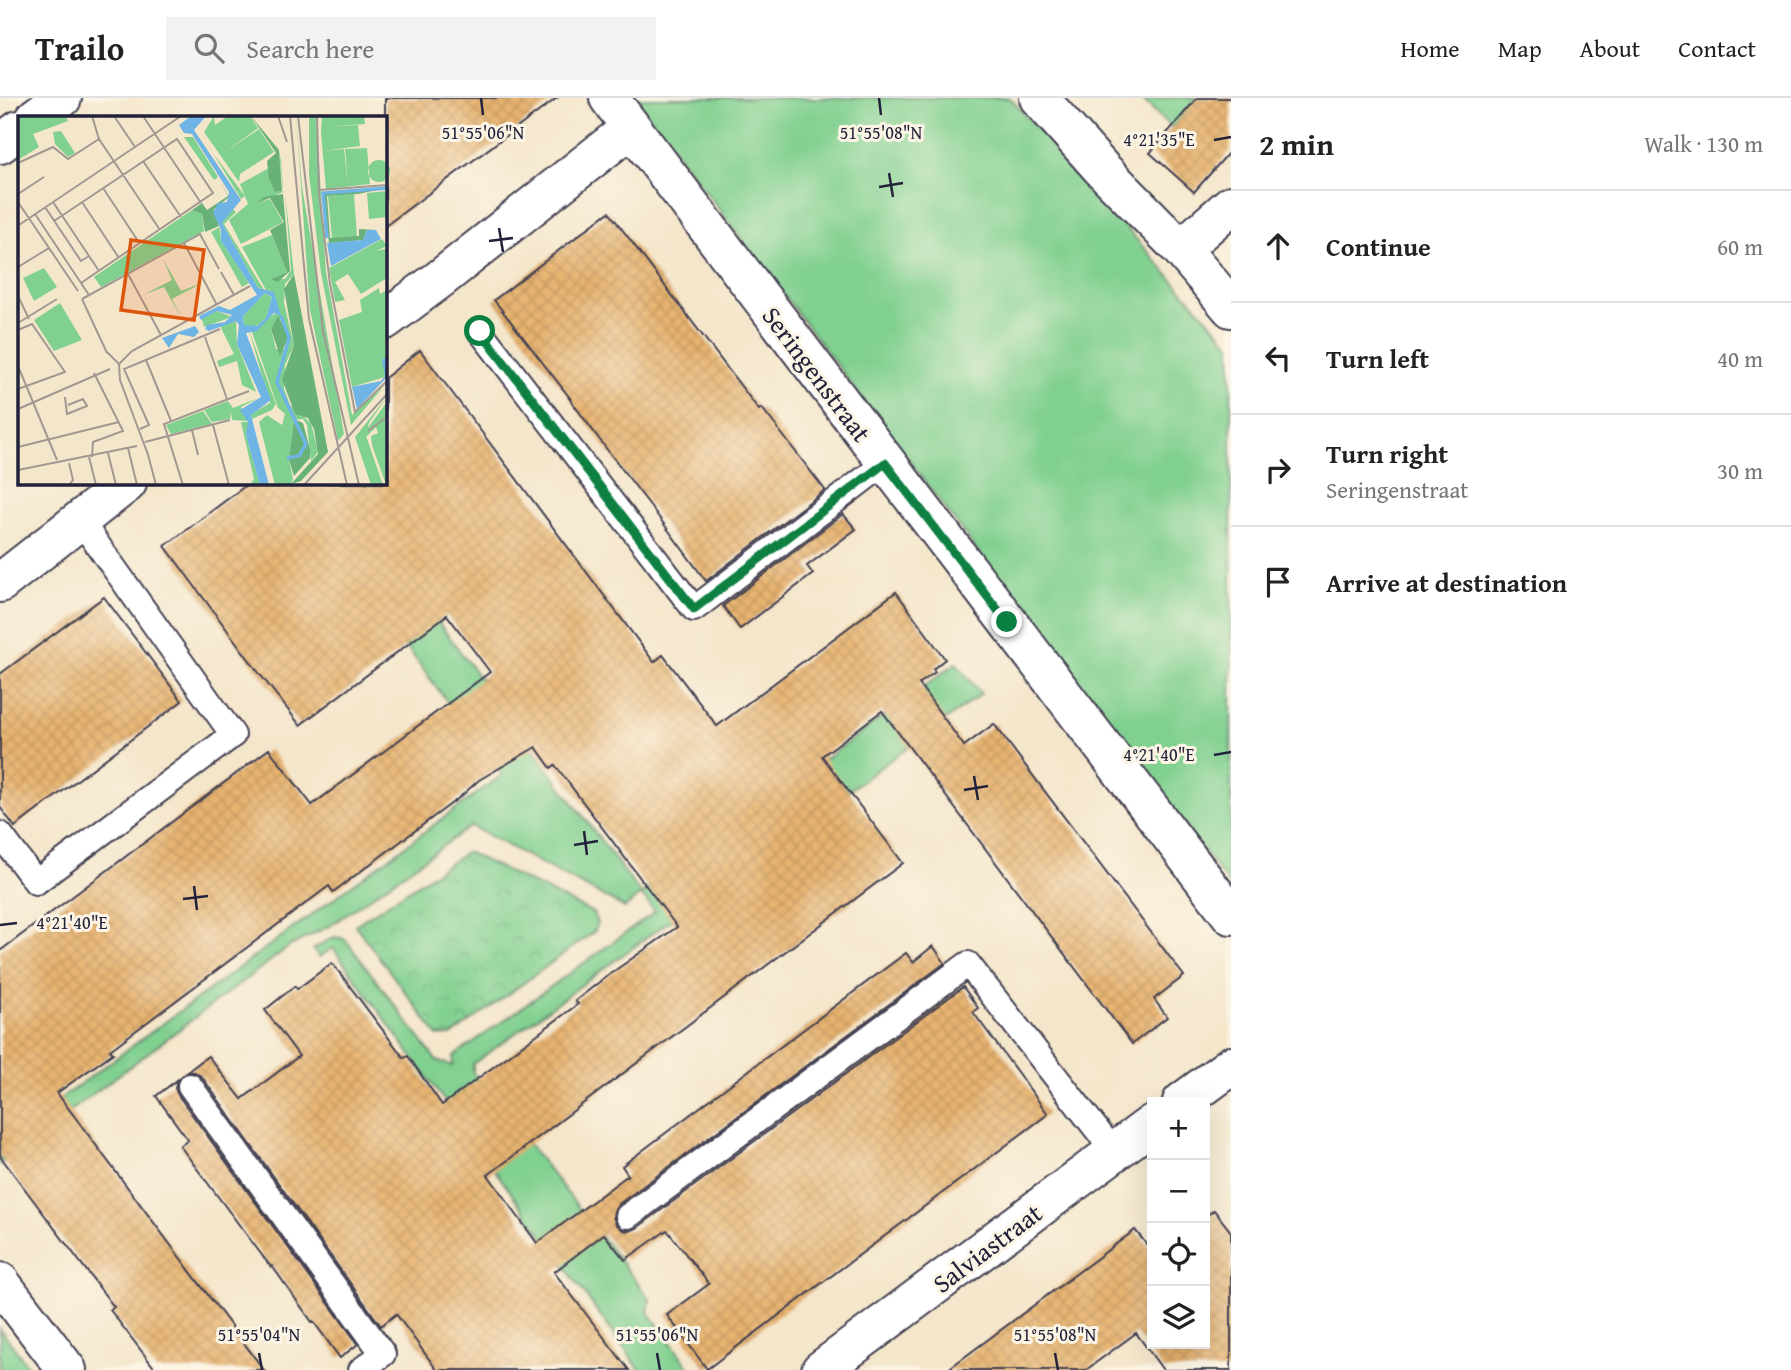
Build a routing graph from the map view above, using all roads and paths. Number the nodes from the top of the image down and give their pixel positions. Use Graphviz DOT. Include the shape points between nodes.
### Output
graph roads {
  1 [pos="62,98"];
  2 [pos="1039,98"];
  3 [pos="620,113"];
  4 [pos="37,116"];
  5 [pos="18,131"];
  6 [pos="0,144"];
  7 [pos="1231,205"];
  8 [pos="1181,249"];
  9 [pos="1231,308"];
  10 [pos="387,319"];
  11 [pos="480,331"];
  12 [pos="885,463"];
  13 [pos="124,485"];
  14 [pos="80,520"];
  15 [pos="0,583"];
  16 [pos="0,834"];
  17 [pos="1231,915"];
  18 [pos="1231,1066"];
  19 [pos="190,1086"];
  20 [pos="1189,1097"];
  21 [pos="1147,1128"];
  22 [pos="1115,1153"];
  23 [pos="628,1216"];
  24 [pos="0,1282"];
  25 [pos="67,1370"];
  26 [pos="361,1370"];
  27 [pos="821,1370"];
  1 -- 4 [label="street"];
  2 -- 8 [label="street"];
  3 -- 10 [label="street" via="440,279"];
  3 -- 12 [label="street, Seringenstraat"];
  5 -- 6 [label="street"];
  7 -- 8 [label="street"];
  8 -- 9 [label="street"];
  11 -- 12 [label="lane" via="694,609"];
  12 -- 17 [label="street, Seringenstraat"];
  13 -- 14 [label="street"];
  14 -- 15 [label="street"];
  14 -- 16 [label="lane" via="233,735 36,882"];
  18 -- 20 [label="street"];
  19 -- 26 [label="lane" via="383,1354"];
  21 -- 22 [label="street, Salviastraat"];
  22 -- 23 [label="lane" via="968,964"];
  22 -- 27 [label="street, Salviastraat"];
  24 -- 25 [label="street"];
}
